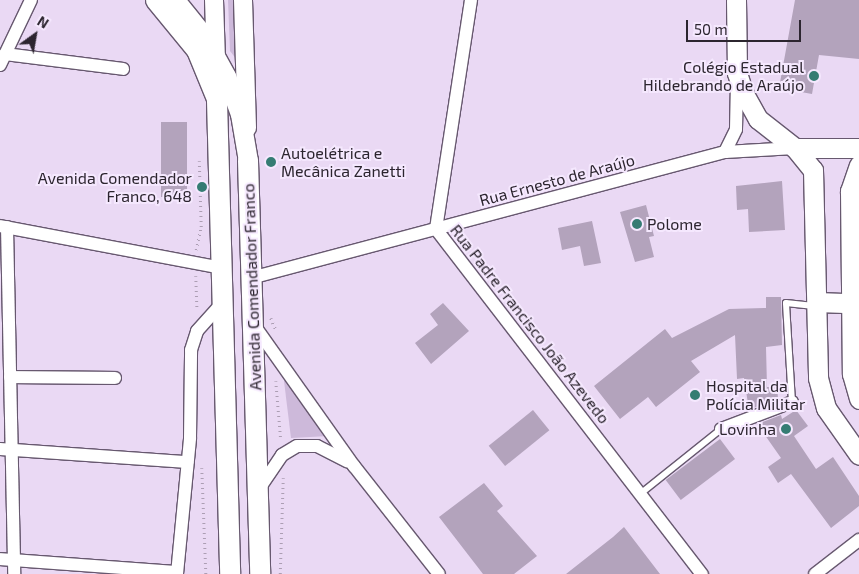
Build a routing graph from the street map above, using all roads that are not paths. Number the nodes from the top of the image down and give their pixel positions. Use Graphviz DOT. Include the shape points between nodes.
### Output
graph roads {
  1 [pos="31,0"];
  2 [pos="155,0"];
  3 [pos="175,0"];
  4 [pos="214,0"];
  5 [pos="243,0"];
  6 [pos="471,0"];
  7 [pos="736,0"];
  8 [pos="216,55"];
  9 [pos="3,59"];
  10 [pos="122,69"];
  11 [pos="737,73"];
  12 [pos="217,102"];
  13 [pos="795,148"];
  14 [pos="859,148"];
  15 [pos="725,152"];
  16 [pos="248,161"];
  17 [pos="859,165"];
  18 [pos="3,226"];
  19 [pos="436,229"];
  20 [pos="222,268"];
  21 [pos="251,278"];
  22 [pos="223,302"];
  23 [pos="851,303"];
  24 [pos="817,304"];
  25 [pos="253,323"];
  26 [pos="10,377"];
  27 [pos="115,378"];
  28 [pos="859,399"];
  29 [pos="792,402"];
  30 [pos="722,429"];
  31 [pos="6,449"];
  32 [pos="859,455"];
  33 [pos="188,462"];
  34 [pos="354,466"];
  35 [pos="258,491"];
  36 [pos="640,494"];
  37 [pos="859,540"];
  38 [pos="0,559"];
  39 [pos="14,568"];
  40 [pos="177,573"];
  41 [pos="230,574"];
  42 [pos="260,574"];
  43 [pos="439,574"];
  44 [pos="702,574"];
  45 [pos="815,574"];
  1 -- 9 [label="street"];
  2 -- 12 [label="main road" via="196,50"];
  3 -- 8 [label="main road"];
  4 -- 8 [label="main road, Avenida Comendador Franco"];
  5 -- 16 [label="main road, Avenida Comendador Franco"];
  6 -- 19 [label="street, Rua Padre Francisco João Azevedo"];
  7 -- 11 [label="main road"];
  8 -- 12 [label="main road, Avenida Comendador Franco"];
  8 -- 16 [label="main road" via="240,114"];
  9 -- 10 [label="street"];
  11 -- 13 [label="main road" via="758,119"];
  11 -- 15 [label="street" via="736,129"];
  12 -- 20 [label="highway, Avenida Comendador Franco"];
  13 -- 14 [label="main road"];
  13 -- 15 [label="street, Rua Ernesto de Araújo"];
  13 -- 24 [label="main road" via="814,170 816,182"];
  15 -- 19 [label="street, Rua Ernesto de Araújo"];
  16 -- 21 [label="highway, Avenida Comendador Franco"];
  17 -- 23 [label="main road" via="850,190"];
  18 -- 20 [label="street"];
  18 -- 26 [label="street"];
  19 -- 21 [label="street, Rua Ernesto de Araújo"];
  19 -- 36 [label="street, Rua Padre Francisco João Azevedo"];
  20 -- 22 [label="highway, Avenida Comendador Franco"];
  21 -- 25 [label="highway, Avenida Comendador Franco"];
  22 -- 33 [label="street, Avenida Comendador Franco" via="197,331 191,350"];
  22 -- 41 [label="highway, Avenida Comendador Franco"];
  23 -- 24 [label="main road"];
  23 -- 28 [label="main road" via="852,374"];
  24 -- 29 [label="lane" via="786,303"];
  24 -- 32 [label="main road" via="821,394 832,420"];
  25 -- 34 [label="street"];
  25 -- 35 [label="highway, Avenida Comendador Franco"];
  26 -- 27 [label="street"];
  26 -- 31 [label="street"];
  29 -- 30 [label="street"];
  30 -- 36 [label="lane"];
  31 -- 33 [label="street"];
  31 -- 39 [label="street"];
  33 -- 40 [label="street, Avenida Comendador Franco"];
  34 -- 35 [label="street" via="317,446 297,446 282,455"];
  34 -- 43 [label="street"];
  35 -- 42 [label="highway, Avenida Comendador Franco"];
  36 -- 44 [label="street, Rua Padre Francisco João Azevedo"];
  37 -- 45 [label="street"];
  38 -- 39 [label="street"];
  39 -- 40 [label="street"];
}
